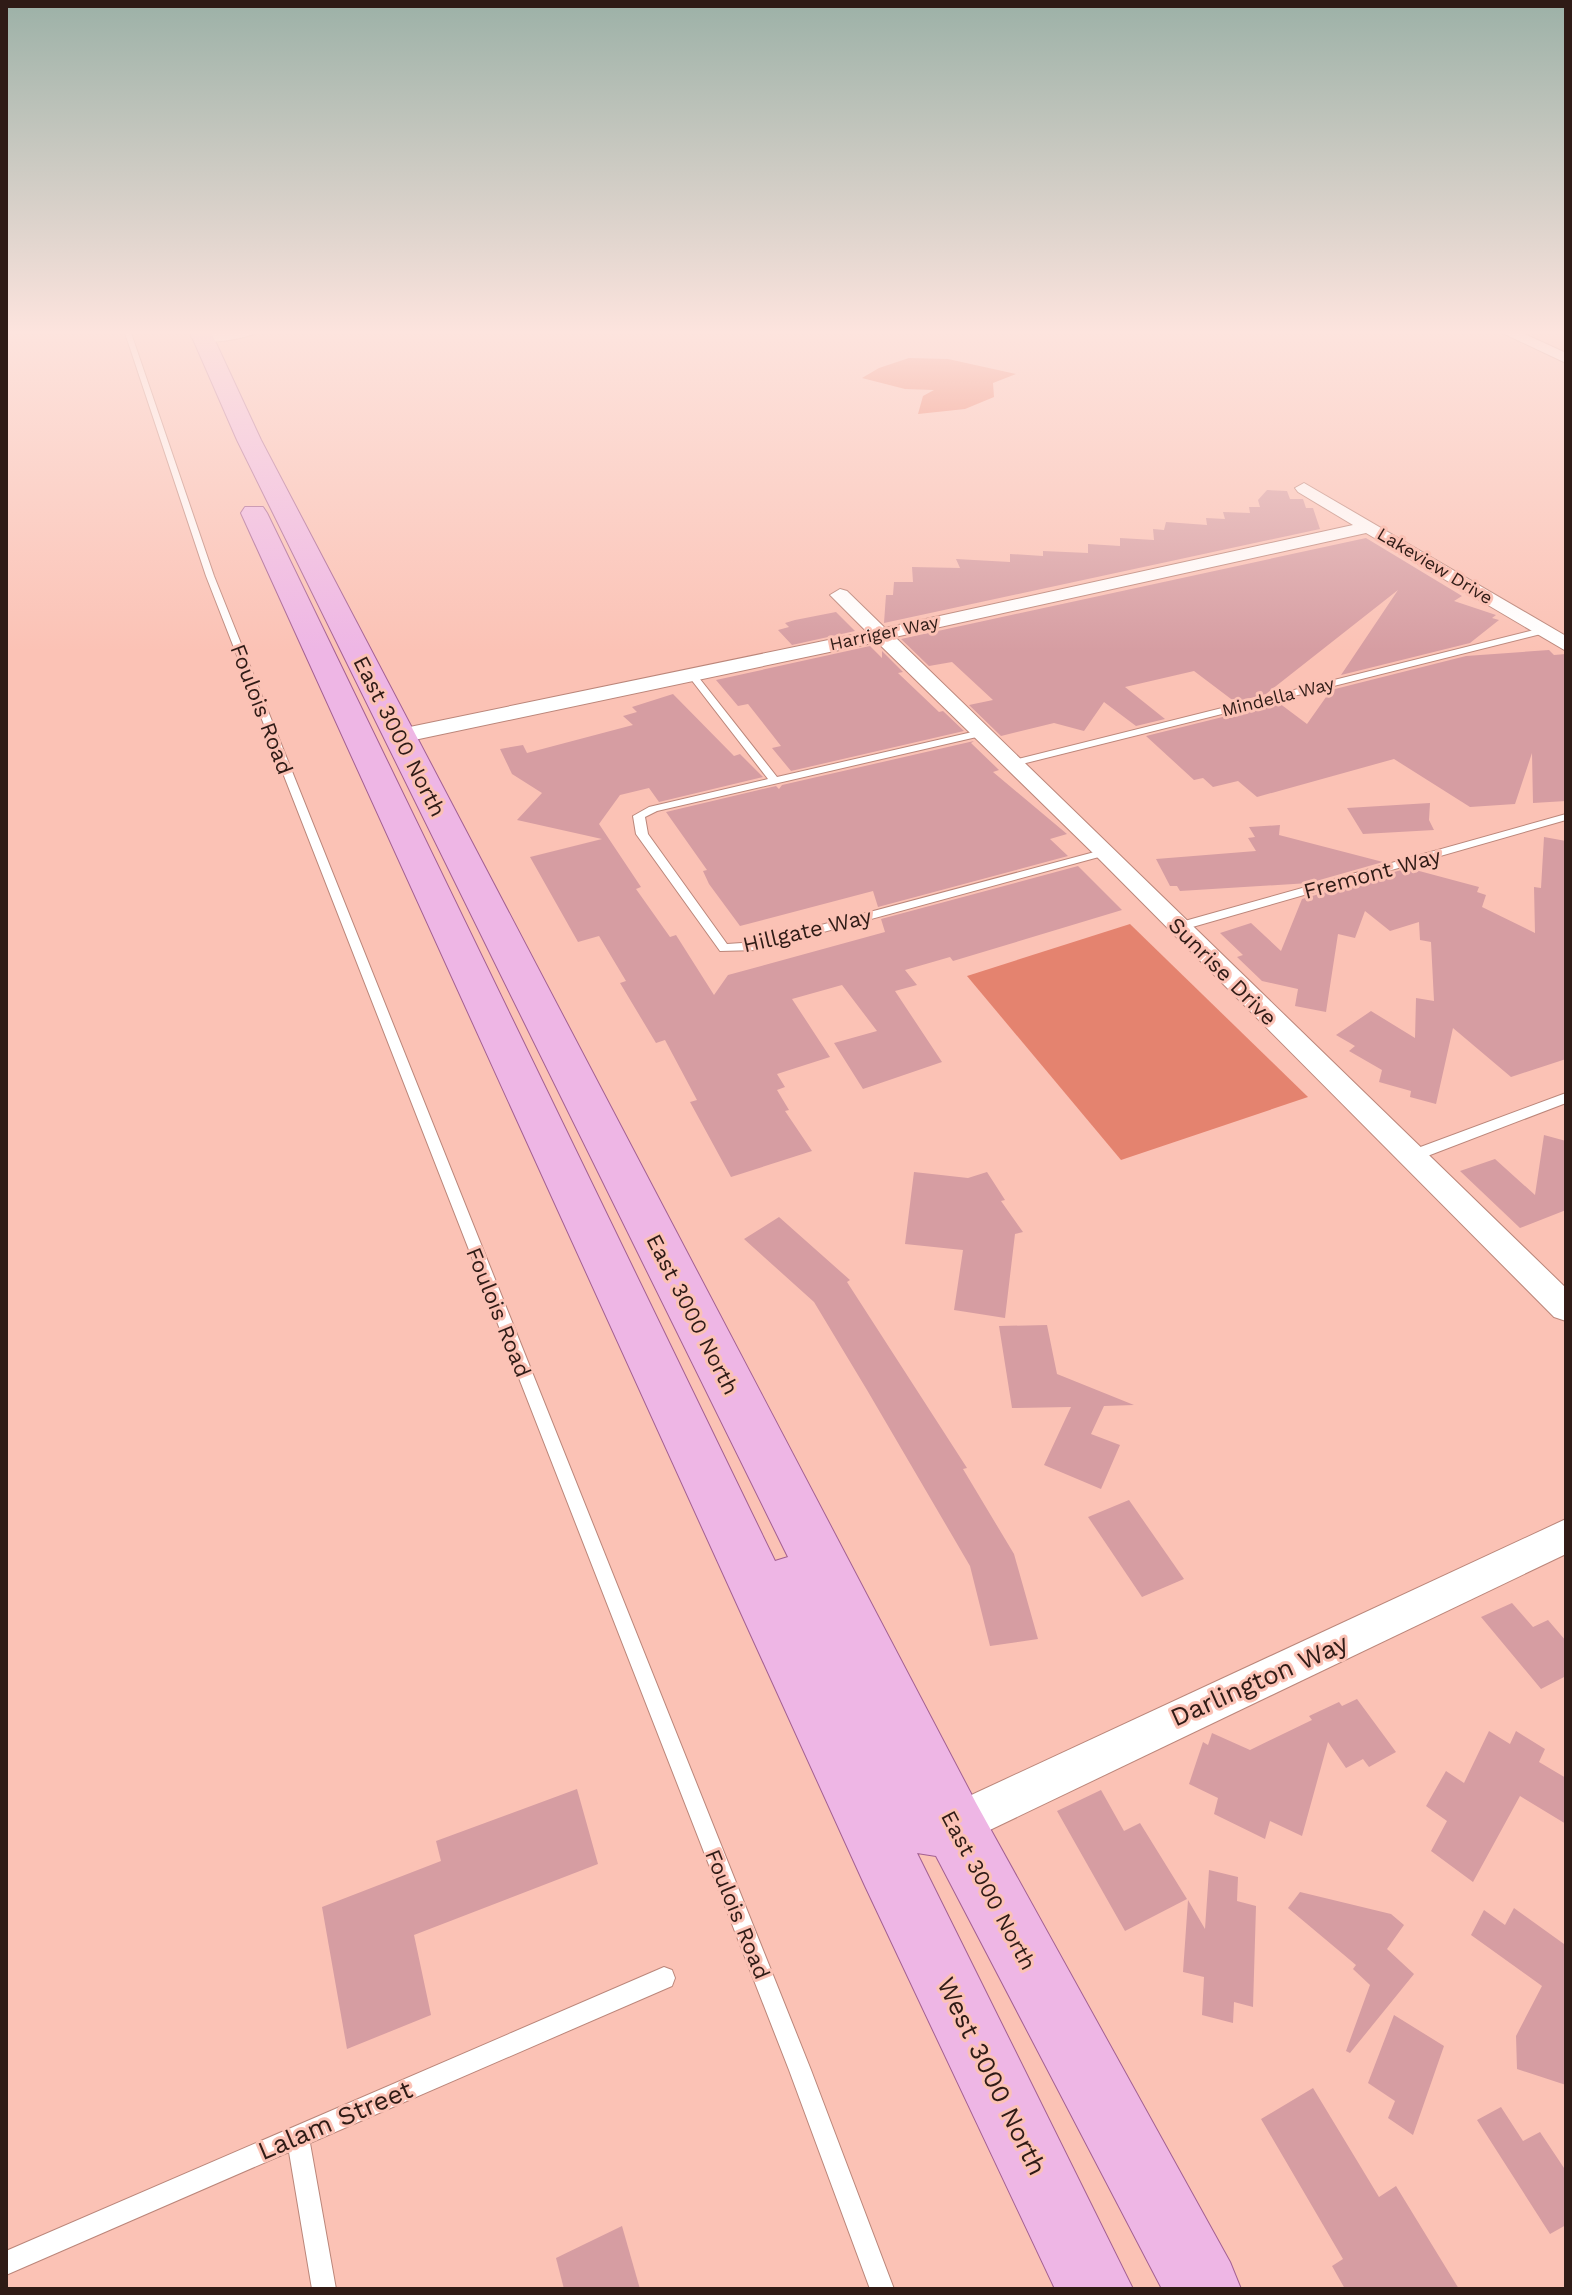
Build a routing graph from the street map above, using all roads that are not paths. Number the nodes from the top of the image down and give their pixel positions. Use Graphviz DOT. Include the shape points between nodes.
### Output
graph roads {
  1 [pos="163,437"];
  2 [pos="225,437"];
  3 [pos="247,437"];
  4 [pos="1304,488"];
  5 [pos="1369,527"];
  6 [pos="840,595"];
  7 [pos="1542,631"];
  8 [pos="880,634"];
  9 [pos="1566,645"];
  10 [pos="693,676"];
  11 [pos="981,733"];
  12 [pos="400,736"];
  13 [pos="1014,763"];
  14 [pos="775,781"];
  15 [pos="1566,817"];
  16 [pos="1106,852"];
  17 [pos="1178,927"];
  18 [pos="1566,1098"];
  19 [pos="1412,1156"];
  20 [pos="1566,1308"];
  21 [pos="727,1521"];
  22 [pos="1566,1536"];
  23 [pos="954,1825"];
  24 [pos="888,1863"];
  25 [pos="664,1978"];
  26 [pos="298,2137"];
  27 [pos="6,2263"];
  28 [pos="324,2289"];
  29 [pos="882,2289"];
  30 [pos="1095,2289"];
  31 [pos="1203,2289"];
  1 -- 29 [label="lane, Foulois Road" via="216,591"];
  2 -- 21 [label="main road, East 3000 North" via="248,502"];
  3 -- 12 [label="main road, East 3000 North"];
  4 -- 5 [label="street, Lakeview Drive"];
  5 -- 7 [label="street, Lakeview Drive"];
  5 -- 8 [label="street, Harriger Way"];
  6 -- 8 [label="street, Sunrise Drive"];
  7 -- 9 [label="street, Lakeview Drive"];
  7 -- 13 [label="lane, Mindella Way"];
  8 -- 10 [label="street, Harriger Way"];
  8 -- 11 [label="street, Sunrise Drive"];
  10 -- 12 [label="street, Harriger Way"];
  10 -- 14 [label="lane"];
  11 -- 13 [label="street, Sunrise Drive"];
  11 -- 14 [label="lane, Hillgate Way"];
  12 -- 23 [label="main road, East 3000 North"];
  13 -- 16 [label="street, Sunrise Drive"];
  14 -- 16 [label="lane, Hillgate Way" via="639,816 642,834 724,948 757,946"];
  15 -- 17 [label="lane, Fremont Way"];
  16 -- 17 [label="street, Sunrise Drive"];
  17 -- 19 [label="street, Sunrise Drive"];
  18 -- 19 [label="lane"];
  19 -- 20 [label="street, Sunrise Drive"];
  21 -- 23 [label="main road" via="760,1537 775,1556 907,1812 923,1824"];
  21 -- 24 [label="main road, East 3000 North"];
  22 -- 23 [label="street, Darlington Way"];
  23 -- 31 [label="main road, East 3000 North"];
  24 -- 30 [label="main road, West 3000 North"];
  25 -- 26 [label="lane, Lalam Street"];
  26 -- 27 [label="lane, Lalam Street"];
  26 -- 28 [label="lane"];
}
